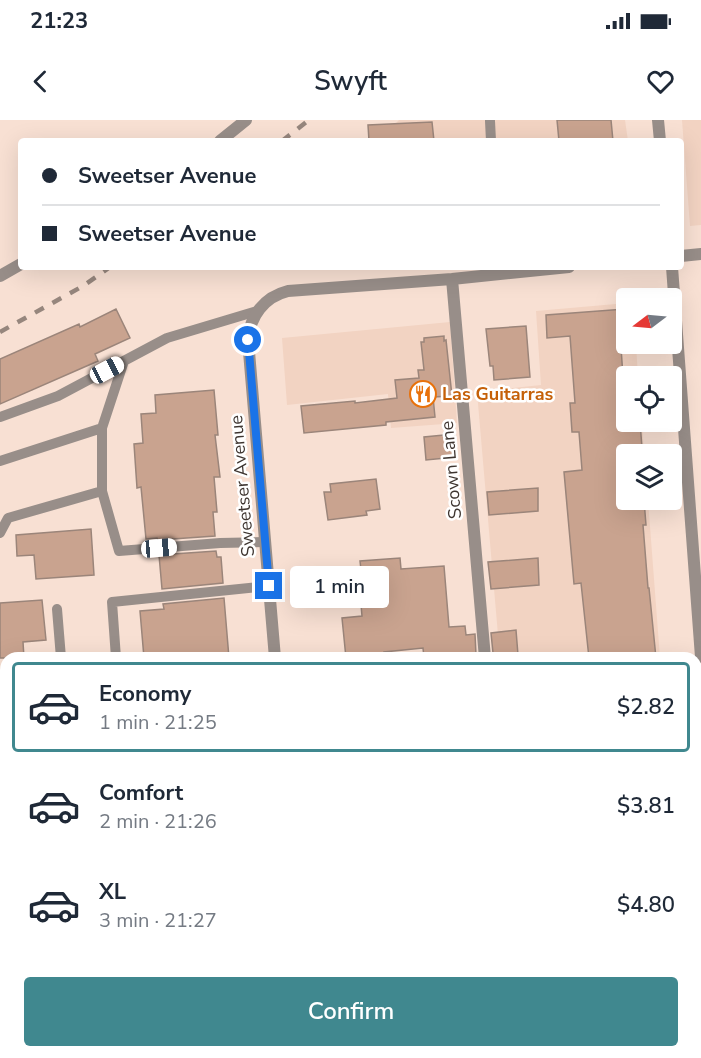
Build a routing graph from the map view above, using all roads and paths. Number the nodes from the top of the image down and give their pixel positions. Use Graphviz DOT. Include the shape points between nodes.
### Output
graph roads {
  1 [pos="246,120"];
  2 [pos="658,120"];
  3 [pos="490,121"];
  4 [pos="224,138"];
  5 [pos="491,138"];
  6 [pos="660,138"];
  7 [pos="701,254"];
  8 [pos="684,256"];
  9 [pos="18,266"];
  10 [pos="500,270"];
  11 [pos="672,270"];
  12 [pos="0,276"];
  13 [pos="452,279"];
  14 [pos="257,311"];
  15 [pos="124,361"];
  16 [pos="0,417"];
  17 [pos="102,428"];
  18 [pos="0,460"];
  19 [pos="102,491"];
  20 [pos="0,533"];
  21 [pos="265,542"];
  22 [pos="269,586"];
  23 [pos="57,609"];
  24 [pos="61,652"];
  25 [pos="116,652"];
  26 [pos="274,652"];
  27 [pos="484,652"];
  28 [pos="701,652"];
  1 -- 4 [label="street"];
  2 -- 6 [label="street"];
  3 -- 5 [label="lane"];
  7 -- 8 [label="street"];
  9 -- 12 [label="street"];
  10 -- 13 [label="street"];
  11 -- 28 [label="street"];
  13 -- 14 [label="street" via="288,291 272,297"];
  13 -- 27 [label="street, Scown Lane"];
  14 -- 15 [label="lane" via="167,338"];
  14 -- 21 [label="street, Sweetser Avenue" via="248,340"];
  15 -- 16 [label="lane" via="58,396"];
  15 -- 17 [label="lane"];
  17 -- 18 [label="lane"];
  17 -- 19 [label="lane"];
  19 -- 20 [label="lane" via="8,518"];
  19 -- 21 [label="lane" via="119,551"];
  21 -- 22 [label="street, Sweetser Avenue"];
  22 -- 25 [label="lane" via="112,602"];
  22 -- 26 [label="street, Sweetser Avenue"];
  23 -- 24 [label="lane"];
}
